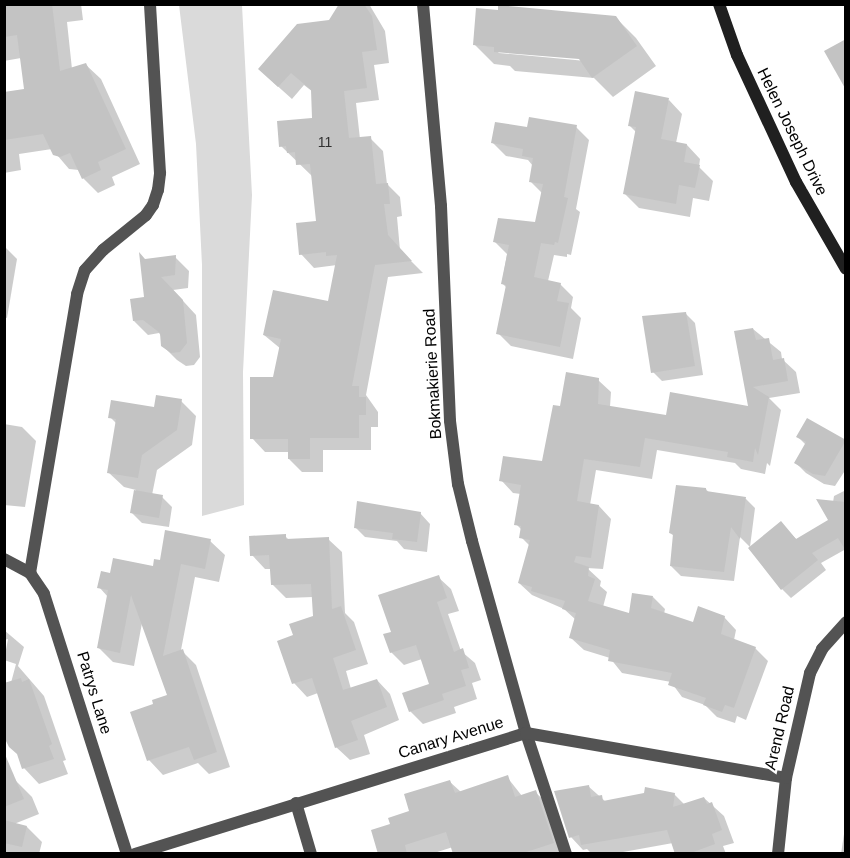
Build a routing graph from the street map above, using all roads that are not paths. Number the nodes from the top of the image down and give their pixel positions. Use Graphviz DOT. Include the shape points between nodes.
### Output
graph roads {
  1 [pos="150,4"];
  2 [pos="423,4"];
  3 [pos="718,4"];
  4 [pos="846,269"];
  5 [pos="4,559"];
  6 [pos="30,573"];
  7 [pos="846,622"];
  8 [pos="526,733"];
  9 [pos="786,778"];
  10 [pos="296,803"];
  11 [pos="127,854"];
  12 [pos="135,854"];
  13 [pos="311,854"];
  14 [pos="566,854"];
  15 [pos="778,854"];
  1 -- 6 [label="street" via="158,190 146,215 85,270 77,294"];
  2 -- 8 [label="street, Bokmakierie Road" via="441,206 450,421 458,484"];
  3 -- 4 [label="street, Helen Joseph Drive" via="795,182"];
  5 -- 6 [label="street"];
  6 -- 11 [label="street, Patrys Lane" via="53,618"];
  7 -- 9 [label="street, Arend Road" via="822,649 810,673"];
  8 -- 9 [label="street, Canary Avenue"];
  8 -- 10 [label="street, Canary Avenue"];
  8 -- 14 [label="street, Bokmakierie Road"];
  9 -- 15 [label="street, Arend Road"];
  10 -- 12 [label="street, Canary Avenue"];
  10 -- 13 [label="street"];
}
